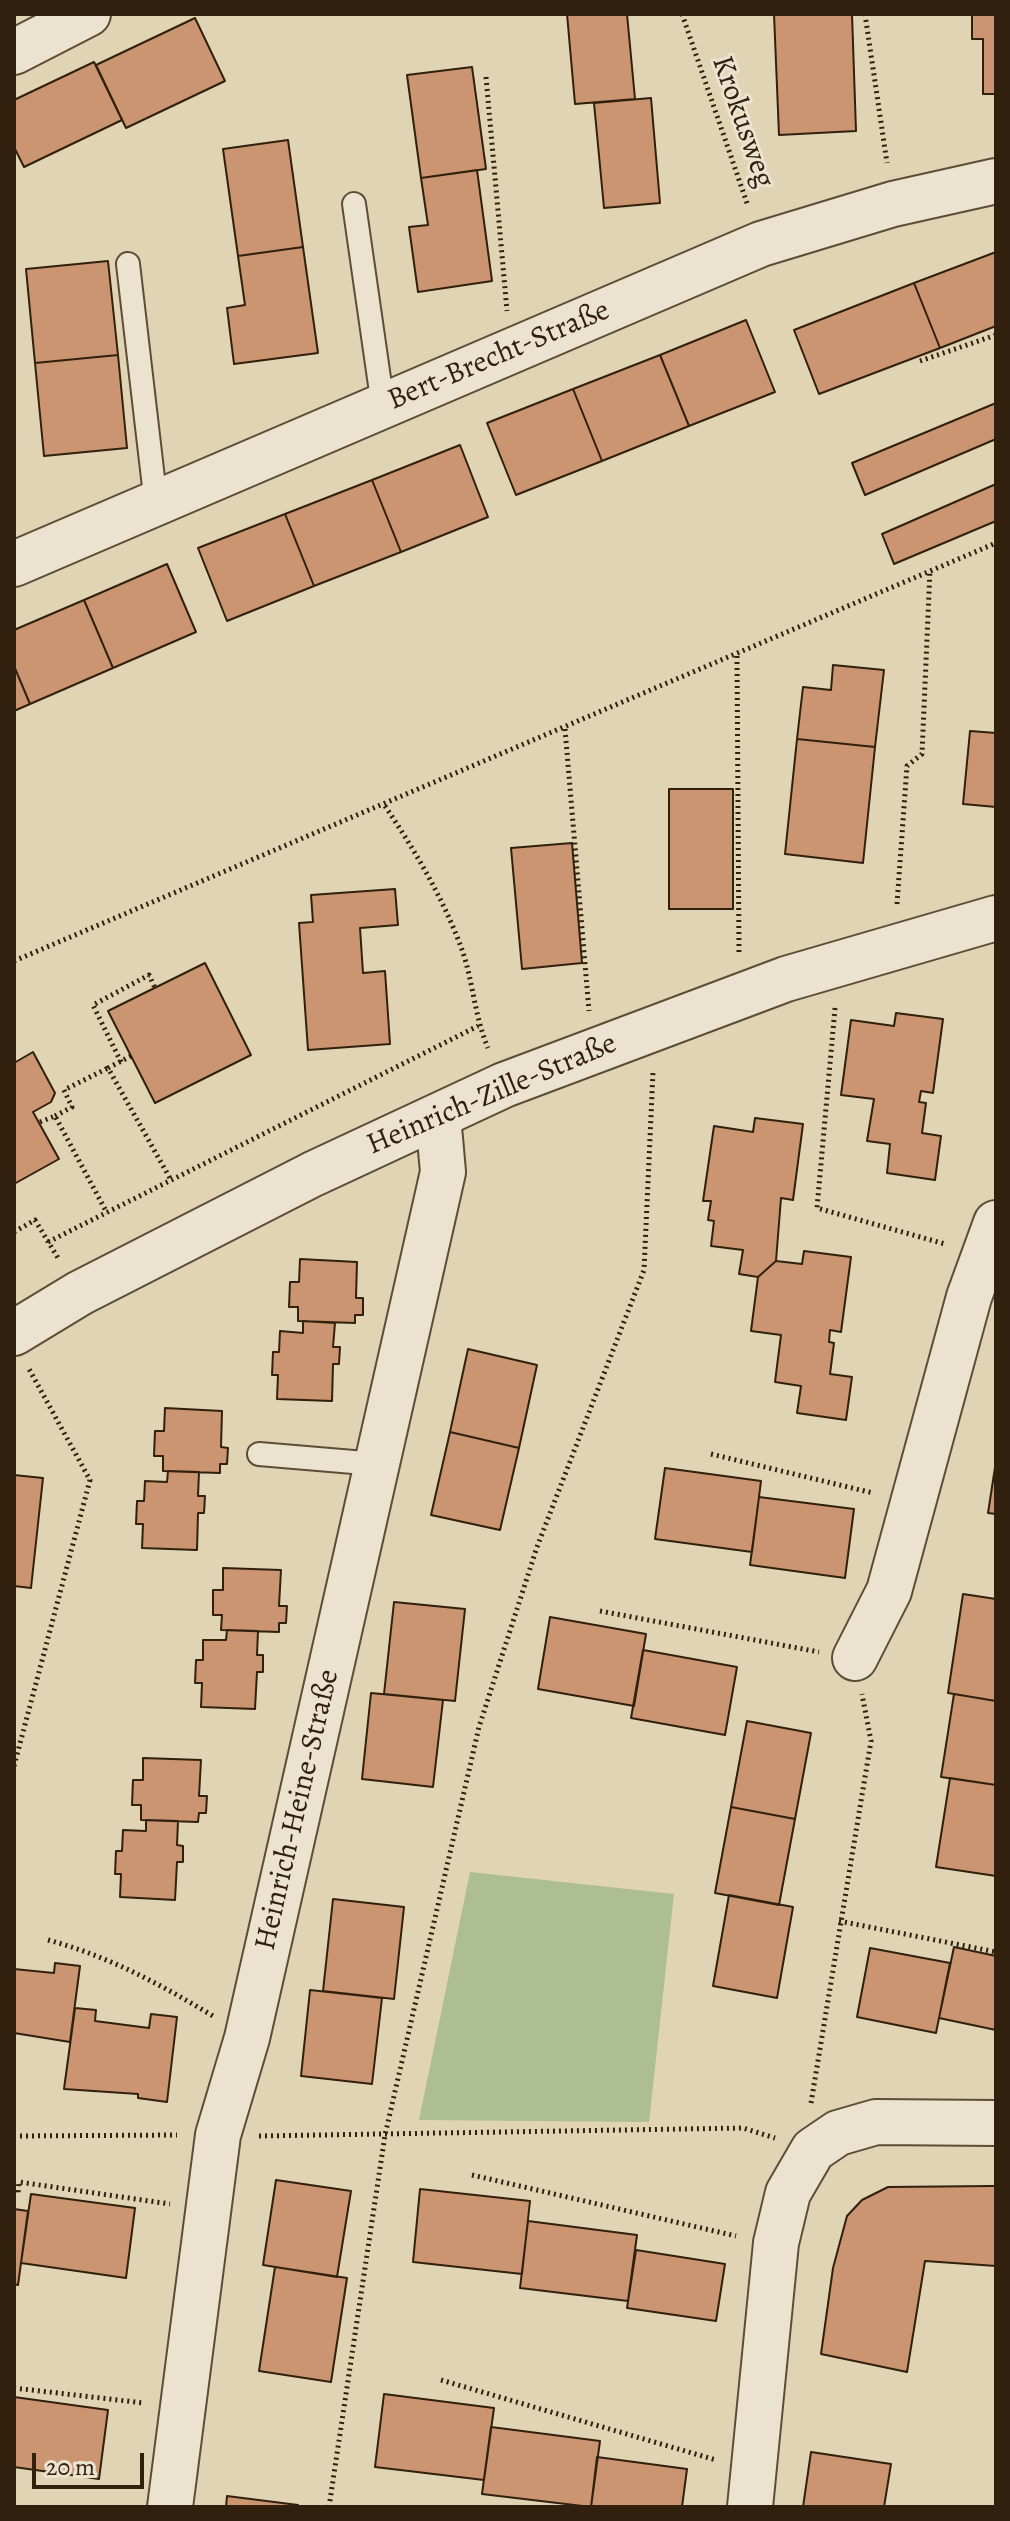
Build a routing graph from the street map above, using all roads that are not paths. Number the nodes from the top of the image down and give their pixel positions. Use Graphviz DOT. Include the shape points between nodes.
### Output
graph roads {
  1 [pos="88,14"];
  2 [pos="14,52"];
  3 [pos="996,181"];
  4 [pos="354,204"];
  5 [pos="128,264"];
  6 [pos="383,406"];
  7 [pos="156,504"];
  8 [pos="14,564"];
  9 [pos="996,918"];
  10 [pos="438,1116"];
  11 [pos="990,1239"];
  12 [pos="18,1344"];
  13 [pos="259,1454"];
  14 [pos="377,1464"];
  15 [pos="855,1658"];
  16 [pos="996,2123"];
  17 [pos="752,2489"];
  18 [pos="170,2507"];
  1 -- 2 [label="street"];
  3 -- 6 [label="street, Bert-Brecht-Straße" via="893,204 761,244"];
  4 -- 6 [label="lane"];
  5 -- 7 [label="lane"];
  6 -- 7 [label="street, Bert-Brecht-Straße"];
  7 -- 8 [label="street, Bert-Brecht-Straße"];
  9 -- 10 [label="street, Heinrich-Zille-Straße" via="739,996 504,1085"];
  10 -- 12 [label="street, Heinrich-Zille-Straße" via="80,1293"];
  10 -- 14 [label="street, Heinrich-Heine-Straße" via="443,1172"];
  11 -- 15 [label="street" via="969,1297 889,1591"];
  13 -- 14 [label="lane"];
  14 -- 18 [label="street, Heinrich-Heine-Straße" via="247,2038 218,2135"];
  16 -- 17 [label="street" via="876,2122 838,2133 813,2150 788,2193 776,2243"];
}
